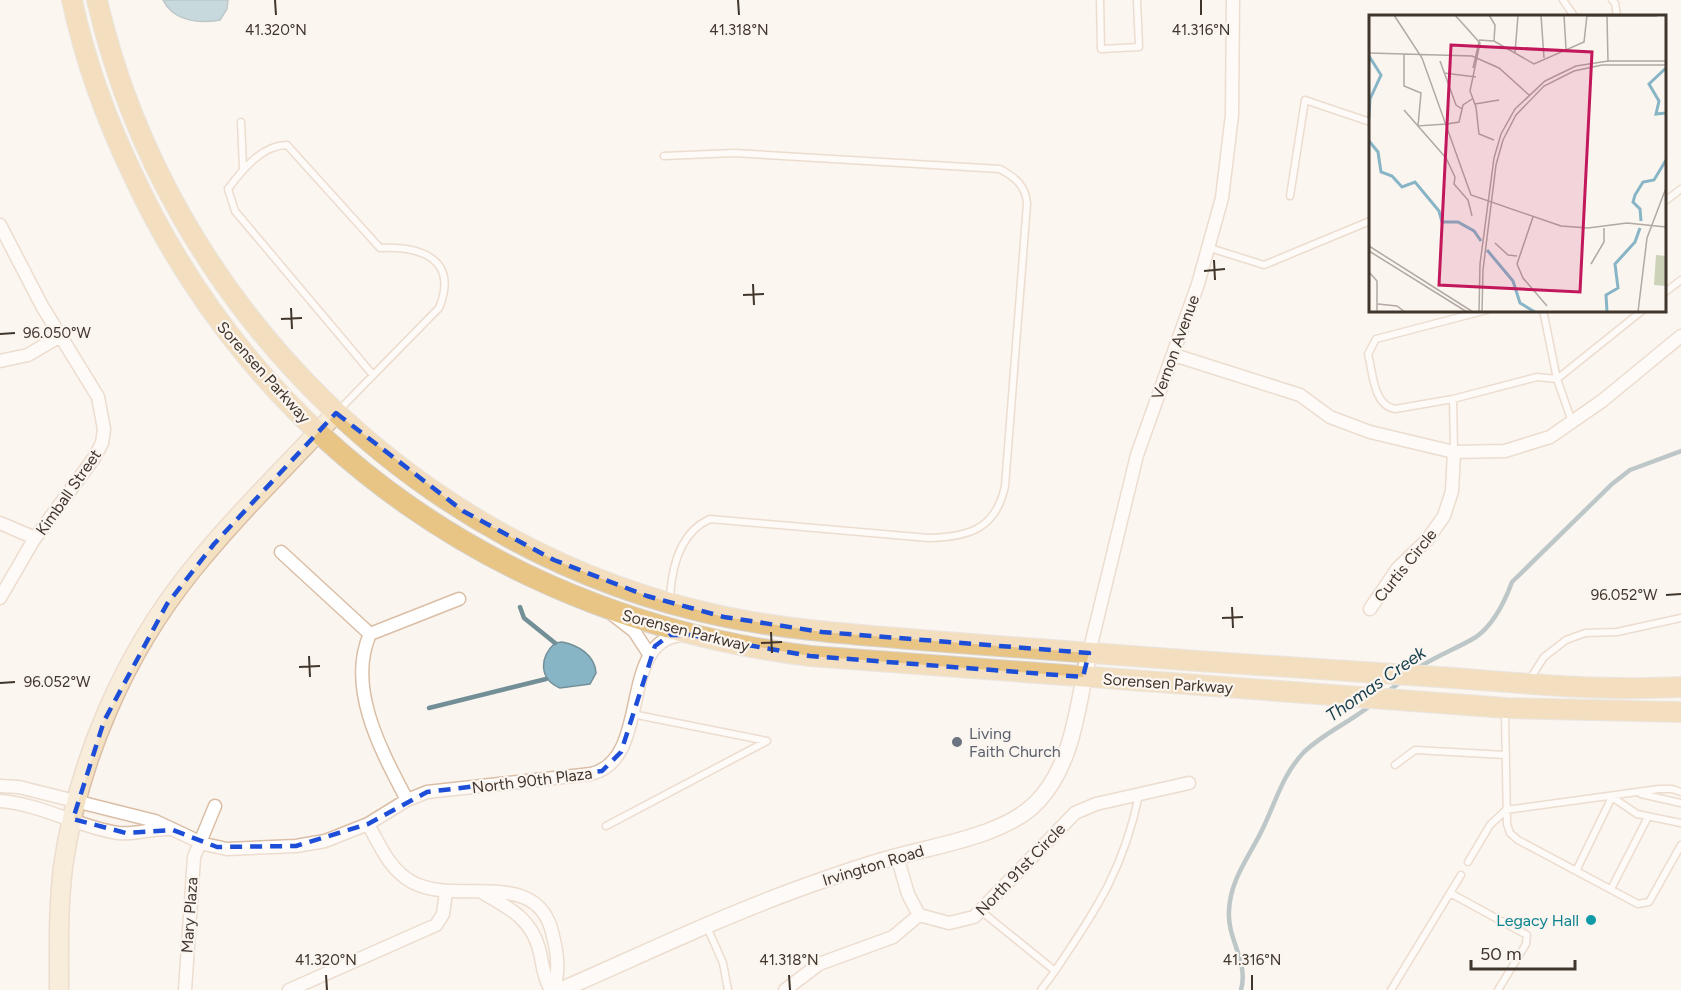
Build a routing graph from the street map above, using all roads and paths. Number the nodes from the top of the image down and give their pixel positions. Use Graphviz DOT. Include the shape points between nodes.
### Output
graph roads {
  1 [pos="72,0"];
  2 [pos="97,0"];
  3 [pos="1100,0"];
  4 [pos="1137,0"];
  5 [pos="1233,0"];
  6 [pos="1563,0"];
  7 [pos="1612,0"];
  8 [pos="1573,15"];
  9 [pos="1617,15"];
  10 [pos="1369,121"];
  11 [pos="241,122"];
  12 [pos="664,156"];
  13 [pos="243,168"];
  14 [pos="1681,189"];
  15 [pos="1290,196"];
  16 [pos="1666,201"];
  17 [pos="1369,222"];
  18 [pos="0,225"];
  19 [pos="1210,248"];
  20 [pos="1681,280"];
  21 [pos="1666,292"];
  22 [pos="1479,312"];
  23 [pos="1544,312"];
  24 [pos="1641,312"];
  25 [pos="60,336"];
  26 [pos="1681,336"];
  27 [pos="1174,355"];
  28 [pos="0,361"];
  29 [pos="373,375"];
  30 [pos="1557,379"];
  31 [pos="1453,399"];
  32 [pos="336,413"];
  33 [pos="1572,422"];
  34 [pos="318,432"];
  35 [pos="1454,452"];
  36 [pos="0,523"];
  37 [pos="35,538"];
  38 [pos="280,552"];
  39 [pos="0,598"];
  40 [pos="459,599"];
  41 [pos="670,603"];
  42 [pos="604,609"];
  43 [pos="1370,609"];
  44 [pos="1681,618"];
  45 [pos="369,633"];
  46 [pos="691,635"];
  47 [pos="1089,653"];
  48 [pos="649,654"];
  49 [pos="1083,676"];
  50 [pos="1526,684"];
  51 [pos="1681,687"];
  52 [pos="1506,708"];
  53 [pos="1681,712"];
  54 [pos="632,714"];
  55 [pos="1505,755"];
  56 [pos="1395,765"];
  57 [pos="1189,783"];
  58 [pos="0,786"];
  59 [pos="1636,792"];
  60 [pos="1681,792"];
  61 [pos="1139,794"];
  62 [pos="1612,797"];
  63 [pos="407,800"];
  64 [pos="0,801"];
  65 [pos="1681,803"];
  66 [pos="215,806"];
  67 [pos="1506,810"];
  68 [pos="75,811"];
  69 [pos="1648,817"];
  70 [pos="1681,823"];
  71 [pos="368,824"];
  72 [pos="606,826"];
  73 [pos="173,830"];
  74 [pos="199,842"];
  75 [pos="1681,845"];
  76 [pos="897,856"];
  77 [pos="1468,862"];
  78 [pos="1576,871"];
  79 [pos="1461,875"];
  80 [pos="1611,889"];
  81 [pos="446,892"];
  82 [pos="482,892"];
  83 [pos="1450,893"];
  84 [pos="981,911"];
  85 [pos="919,915"];
  86 [pos="706,927"];
  87 [pos="1055,971"];
  88 [pos="59,990"];
  89 [pos="185,990"];
  90 [pos="289,990"];
  91 [pos="552,990"];
  92 [pos="561,990"];
  93 [pos="728,990"];
  94 [pos="784,990"];
  95 [pos="1041,990"];
  96 [pos="1391,990"];
  97 [pos="1498,990"];
  1 -- 34 [label="main road, Sorensen Parkway" via="104,108 169,247 218,322"];
  2 -- 32 [label="main road, Sorensen Parkway" via="136,121 170,196 210,267 255,327"];
  3 -- 4 [label="lane" via="1101,49 1139,47"];
  5 -- 19 [label="street, Vernon Avenue" via="1231,124 1222,198"];
  6 -- 8 [label="lane"];
  7 -- 9 [label="lane"];
  10 -- 15 [label="lane" via="1305,99"];
  11 -- 13 [label="lane"];
  12 -- 41 [label="lane" via="734,153 1000,169 1016,177 1027,195 1005,486 1001,504 988,522 957,537 929,538 710,519 696,525 678,555"];
  13 -- 29 [label="lane" via="228,189 235,211"];
  13 -- 29 [label="lane" via="275,145 287,145 380,248 405,247 423,252 437,262 444,279 440,308"];
  14 -- 16 [label="lane"];
  17 -- 19 [label="lane" via="1264,265"];
  18 -- 25 [label="street, Kimball Street"];
  19 -- 27 [label="street, Vernon Avenue"];
  20 -- 21 [label="lane"];
  22 -- 31 [label="lane" via="1376,339 1370,345 1368,354 1380,401 1387,407"];
  23 -- 30 [label="lane"];
  24 -- 30 [label="lane"];
  25 -- 28 [label="street" via="28,355"];
  25 -- 37 [label="street, Kimball Street" via="98,397 105,429 94,458"];
  26 -- 33 [label="street"];
  27 -- 35 [label="street" via="1300,395 1330,417 1370,432"];
  27 -- 47 [label="street, Vernon Avenue" via="1137,455"];
  29 -- 32 [label="lane"];
  30 -- 31 [label="lane" via="1537,377"];
  30 -- 33 [label="lane"];
  31 -- 35 [label="lane"];
  32 -- 34 [label="main road"];
  32 -- 41 [label="main road, Sorensen Parkway" via="418,480 489,527 579,571"];
  33 -- 35 [label="street" via="1550,438 1505,451"];
  34 -- 42 [label="main road, Sorensen Parkway" via="389,492 456,537 538,581"];
  34 -- 68 [label="main road" via="214,544 167,604 119,687 92,750"];
  35 -- 43 [label="street, Curtis Circle" via="1452,491 1444,516 1380,590"];
  36 -- 37 [label="street"];
  37 -- 39 [label="street, Kimball Street"];
  38 -- 45 [label="street"];
  40 -- 45 [label="street"];
  41 -- 47 [label="main road, Sorensen Parkway" via="724,617 822,632"];
  42 -- 46 [label="main road, Sorensen Parkway"];
  42 -- 48 [label="street" via="634,631"];
  44 -- 50 [label="lane" via="1566,639 1544,657"];
  45 -- 63 [label="street" via="362,657 368,716"];
  46 -- 48 [label="street" via="670,635"];
  46 -- 49 [label="main road, Sorensen Parkway" via="810,656"];
  47 -- 49 [label="street, Irvington Road"];
  47 -- 50 [label="main road, Sorensen Parkway"];
  48 -- 54 [label="street, North 90th Plaza"];
  49 -- 52 [label="main road, Sorensen Parkway"];
  49 -- 76 [label="street, Irvington Road" via="1068,746 1057,773 1038,802 1005,824"];
  50 -- 51 [label="main road, Sorensen Parkway"];
  52 -- 53 [label="main road, Sorensen Parkway"];
  52 -- 55 [label="lane"];
  54 -- 63 [label="street, North 90th Plaza" via="617,759 602,771 427,792"];
  54 -- 72 [label="lane" via="767,741"];
  55 -- 56 [label="lane" via="1415,750"];
  55 -- 67 [label="lane"];
  57 -- 61 [label="street, North 91st Circle"];
  58 -- 68 [label="street" via="19,787"];
  59 -- 60 [label="lane"];
  59 -- 62 [label="lane"];
  59 -- 65 [label="lane"];
  61 -- 84 [label="street, North 91st Circle" via="1075,813"];
  61 -- 87 [label="lane" via="1120,866"];
  62 -- 67 [label="lane"];
  62 -- 69 [label="lane"];
  62 -- 78 [label="lane"];
  63 -- 71 [label="street, North 90th Plaza"];
  64 -- 68 [label="street"];
  66 -- 74 [label="street, Mary Plaza"];
  67 -- 77 [label="lane" via="1490,825"];
  67 -- 78 [label="lane" via="1510,833 1518,840"];
  68 -- 73 [label="street" via="155,821"];
  68 -- 73 [label="street" via="126,833"];
  68 -- 88 [label="main road" via="60,899"];
  69 -- 70 [label="lane"];
  69 -- 80 [label="lane"];
  71 -- 74 [label="street" via="325,841 296,846 227,849"];
  71 -- 81 [label="street" via="402,876 424,888"];
  73 -- 74 [label="street"];
  74 -- 89 [label="street, Mary Plaza" via="192,874"];
  75 -- 80 [label="lane" via="1649,902 1638,904"];
  76 -- 85 [label="street"];
  76 -- 86 [label="street, Irvington Road" via="795,890"];
  78 -- 80 [label="lane"];
  79 -- 83 [label="lane"];
  81 -- 82 [label="street"];
  81 -- 90 [label="street" via="443,914 436,925"];
  82 -- 91 [label="street" via="508,906 528,924 536,937 544,977"];
  82 -- 91 [label="street" via="519,894 545,915 551,926 559,971"];
  83 -- 96 [label="lane"];
  83 -- 97 [label="lane" via="1527,935 1526,944"];
  84 -- 85 [label="street, North 91st Circle" via="966,921 949,923"];
  84 -- 87 [label="lane"];
  85 -- 94 [label="street" via="893,937 819,964"];
  86 -- 92 [label="street, Irvington Road"];
  86 -- 93 [label="lane" via="723,963"];
  87 -- 95 [label="lane"];
}
